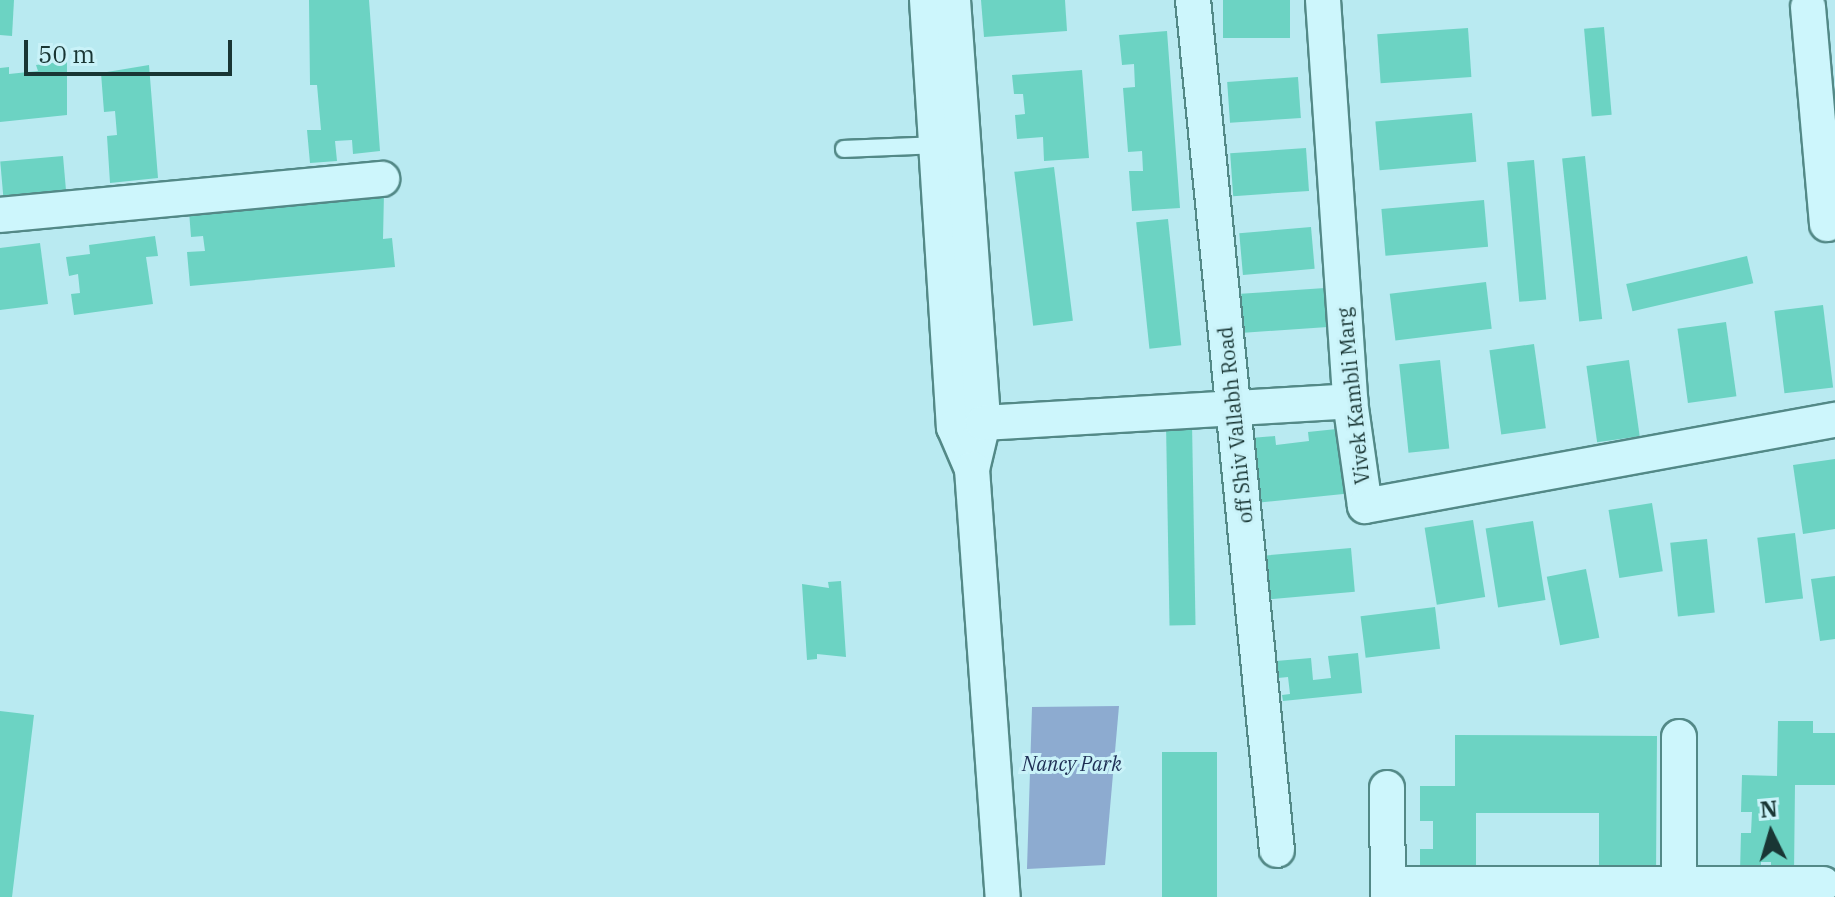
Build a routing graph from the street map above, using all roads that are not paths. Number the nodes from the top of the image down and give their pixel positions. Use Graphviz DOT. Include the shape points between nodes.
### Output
graph roads {
  1 [pos="927,0"];
  2 [pos="953,0"];
  3 [pos="1193,0"];
  4 [pos="1323,0"];
  5 [pos="1812,5"];
  6 [pos="938,145"];
  7 [pos="844,149"];
  8 [pos="382,179"];
  9 [pos="0,215"];
  10 [pos="1827,224"];
  11 [pos="1350,401"];
  12 [pos="1233,409"];
  13 [pos="1835,420"];
  14 [pos="983,423"];
  15 [pos="972,469"];
  16 [pos="1679,737"];
  17 [pos="1387,788"];
  18 [pos="1277,850"];
  19 [pos="1823,884"];
  20 [pos="1388,890"];
  21 [pos="1680,891"];
  22 [pos="1003,897"];
  1 -- 6 [label="street"];
  2 -- 14 [label="street"];
  3 -- 12 [label="street, off Shiv Vallabh Road"];
  4 -- 11 [label="street, Vivek Kambli Marg"];
  5 -- 10 [label="street"];
  6 -- 7 [label="lane"];
  6 -- 15 [label="street" via="954,427"];
  8 -- 9 [label="street"];
  11 -- 12 [label="street"];
  11 -- 13 [label="street, Vivek Kambli Marg" via="1365,506"];
  12 -- 14 [label="street"];
  12 -- 18 [label="street, off Shiv Vallabh Road"];
  14 -- 15 [label="street"];
  15 -- 22 [label="street"];
  16 -- 21 [label="street"];
  17 -- 20 [label="street"];
  19 -- 21 [label="street"];
  20 -- 21 [label="street"];
}
